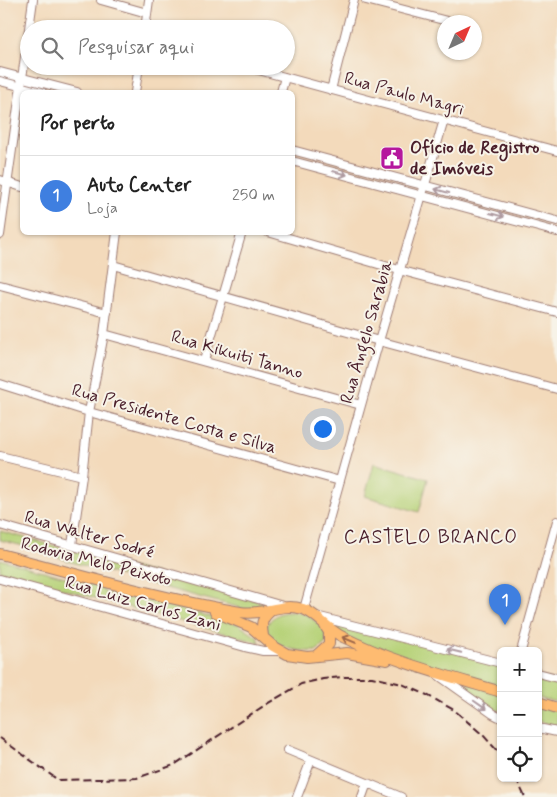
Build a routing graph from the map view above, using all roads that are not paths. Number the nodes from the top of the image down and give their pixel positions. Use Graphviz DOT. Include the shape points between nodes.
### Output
graph roads {
  1 [pos="33,0"];
  2 [pos="101,0"];
  3 [pos="149,0"];
  4 [pos="354,0"];
  5 [pos="366,0"];
  6 [pos="147,13"];
  7 [pos="437,18"];
  8 [pos="30,20"];
  9 [pos="146,20"];
  10 [pos="0,72"];
  11 [pos="22,75"];
  12 [pos="138,75"];
  13 [pos="278,75"];
  14 [pos="285,77"];
  15 [pos="22,78"];
  16 [pos="0,81"];
  17 [pos="20,86"];
  18 [pos="35,90"];
  19 [pos="69,90"];
  20 [pos="135,90"];
  21 [pos="282,90"];
  22 [pos="331,90"];
  23 [pos="444,120"];
  24 [pos="295,151"];
  25 [pos="557,151"];
  26 [pos="295,162"];
  27 [pos="4,181"];
  28 [pos="20,185"];
  29 [pos="425,186"];
  30 [pos="422,195"];
  31 [pos="557,221"];
  32 [pos="556,232"];
  33 [pos="0,235"];
  34 [pos="116,235"];
  35 [pos="241,235"];
  36 [pos="278,235"];
  37 [pos="112,265"];
  38 [pos="399,270"];
  39 [pos="0,285"];
  40 [pos="223,296"];
  41 [pos="557,312"];
  42 [pos="107,313"];
  43 [pos="104,334"];
  44 [pos="379,341"];
  45 [pos="204,361"];
  46 [pos="0,384"];
  47 [pos="557,389"];
  48 [pos="362,405"];
  49 [pos="89,412"];
  50 [pos="0,456"];
  51 [pos="82,476"];
  52 [pos="340,481"];
  53 [pos="557,521"];
  54 [pos="0,525"];
  55 [pos="554,544"];
  56 [pos="72,545"];
  57 [pos="0,554"];
  58 [pos="0,579"];
  59 [pos="184,600"];
  60 [pos="285,606"];
  61 [pos="272,609"];
  62 [pos="304,609"];
  63 [pos="315,616"];
  64 [pos="325,626"];
  65 [pos="263,636"];
  66 [pos="522,647"];
  67 [pos="279,651"];
  68 [pos="317,656"];
  69 [pos="497,662"];
  70 [pos="407,663"];
  71 [pos="432,671"];
  72 [pos="542,674"];
  73 [pos="557,678"];
  74 [pos="497,691"];
  75 [pos="542,703"];
  76 [pos="557,708"];
  77 [pos="497,716"];
  78 [pos="542,729"];
  79 [pos="557,732"];
  80 [pos="288,750"];
  81 [pos="311,760"];
  82 [pos="367,783"];
  83 [pos="297,797"];
  84 [pos="362,797"];
  85 [pos="401,797"];
  1 -- 8 [label="street"];
  2 -- 6 [label="street"];
  3 -- 6 [label="street"];
  4 -- 22 [label="street"];
  5 -- 7 [label="street"];
  6 -- 9 [label="street"];
  10 -- 15 [label="street"];
  11 -- 15 [label="street"];
  12 -- 20 [label="street"];
  13 -- 14 [label="street, Rua Paulo Magri"];
  14 -- 21 [label="street"];
  14 -- 22 [label="street, Rua Paulo Magri"];
  15 -- 17 [label="street"];
  15 -- 19 [label="street"];
  16 -- 17 [label="street"];
  17 -- 18 [label="street"];
  17 -- 27 [label="street"];
  22 -- 23 [label="street, Rua Paulo Magri"];
  23 -- 25 [label="street, Rua Paulo Magri"];
  23 -- 29 [label="street, Rua Ângelo Sarabia"];
  24 -- 29 [label="street"];
  26 -- 30 [label="street, one-way"];
  27 -- 28 [label="street"];
  27 -- 33 [label="street"];
  29 -- 30 [label="street, Rua Ângelo Sarabia"];
  31 -- 29 [label="street, one-way"];
  30 -- 32 [label="street, one-way"];
  30 -- 38 [label="street, Rua Ângelo Sarabia"];
  31 -- 32 [label="street"];
  34 -- 37 [label="street"];
  35 -- 40 [label="street"];
  36 -- 38 [label="street"];
  37 -- 40 [label="street"];
  37 -- 42 [label="street"];
  38 -- 41 [label="street"];
  38 -- 44 [label="street, Rua Ângelo Sarabia"];
  39 -- 42 [label="street"];
  40 -- 44 [label="street"];
  40 -- 45 [label="street"];
  42 -- 43 [label="street"];
  43 -- 45 [label="street, Rua Kikuiti Tanno"];
  43 -- 49 [label="street"];
  44 -- 47 [label="street"];
  44 -- 48 [label="street, Rua Ângelo Sarabia"];
  45 -- 48 [label="street, Rua Kikuiti Tanno"];
  46 -- 49 [label="street, Rua Presidente Costa e Silva"];
  48 -- 52 [label="street, Rua Ângelo Sarabia"];
  49 -- 51 [label="street"];
  49 -- 52 [label="street, Rua Presidente Costa e Silva"];
  50 -- 51 [label="street"];
  51 -- 56 [label="street"];
  52 -- 62 [label="street, Rua Ângelo Sarabia"];
  53 -- 55 [label="street"];
  54 -- 56 [label="street, Rua Walter Sodré"];
  55 -- 66 [label="street"];
  56 -- 60 [label="street, Rua Walter Sodré"];
  57 -- 59 [label="main road, Rodovia Melo Peixoto"];
  58 -- 67 [label="street, Rua Luiz Carlos Zani" via="245,648"];
  59 -- 61 [label="main road, Rodovia Melo Peixoto" via="243,612 258,613"];
  59 -- 65 [label="main road, Rodovia Melo Peixoto" via="236,620"];
  60 -- 61 [label="main road, Rodovia Melo Peixoto"];
  60 -- 62 [label="main road, Rodovia Melo Peixoto"];
  61 -- 65 [label="main road" via="261,622"];
  62 -- 63 [label="main road, Rodovia Melo Peixoto"];
  63 -- 64 [label="main road, Rodovia Melo Peixoto"];
  69 -- 63 [label="street, one-way"];
  64 -- 68 [label="main road" via="329,644"];
  70 -- 64 [label="main road, Rodovia Melo Peixoto, one-way" via="342,637"];
  65 -- 67 [label="main road, Rodovia Melo Peixoto"];
  67 -- 68 [label="main road, Rodovia Melo Peixoto" via="296,656"];
  68 -- 70 [label="main road, Rodovia Melo Peixoto" via="347,652"];
  70 -- 71 [label="main road, Rodovia Melo Peixoto"];
  71 -- 74 [label="main road, Rodovia Melo Peixoto"];
  71 -- 77 [label="street, one-way"];
  72 -- 73 [label="street"];
  75 -- 76 [label="main road"];
  78 -- 79 [label="street"];
  80 -- 81 [label="street"];
  81 -- 82 [label="street"];
  81 -- 83 [label="street"];
  82 -- 84 [label="street"];
  82 -- 85 [label="street"];
}
